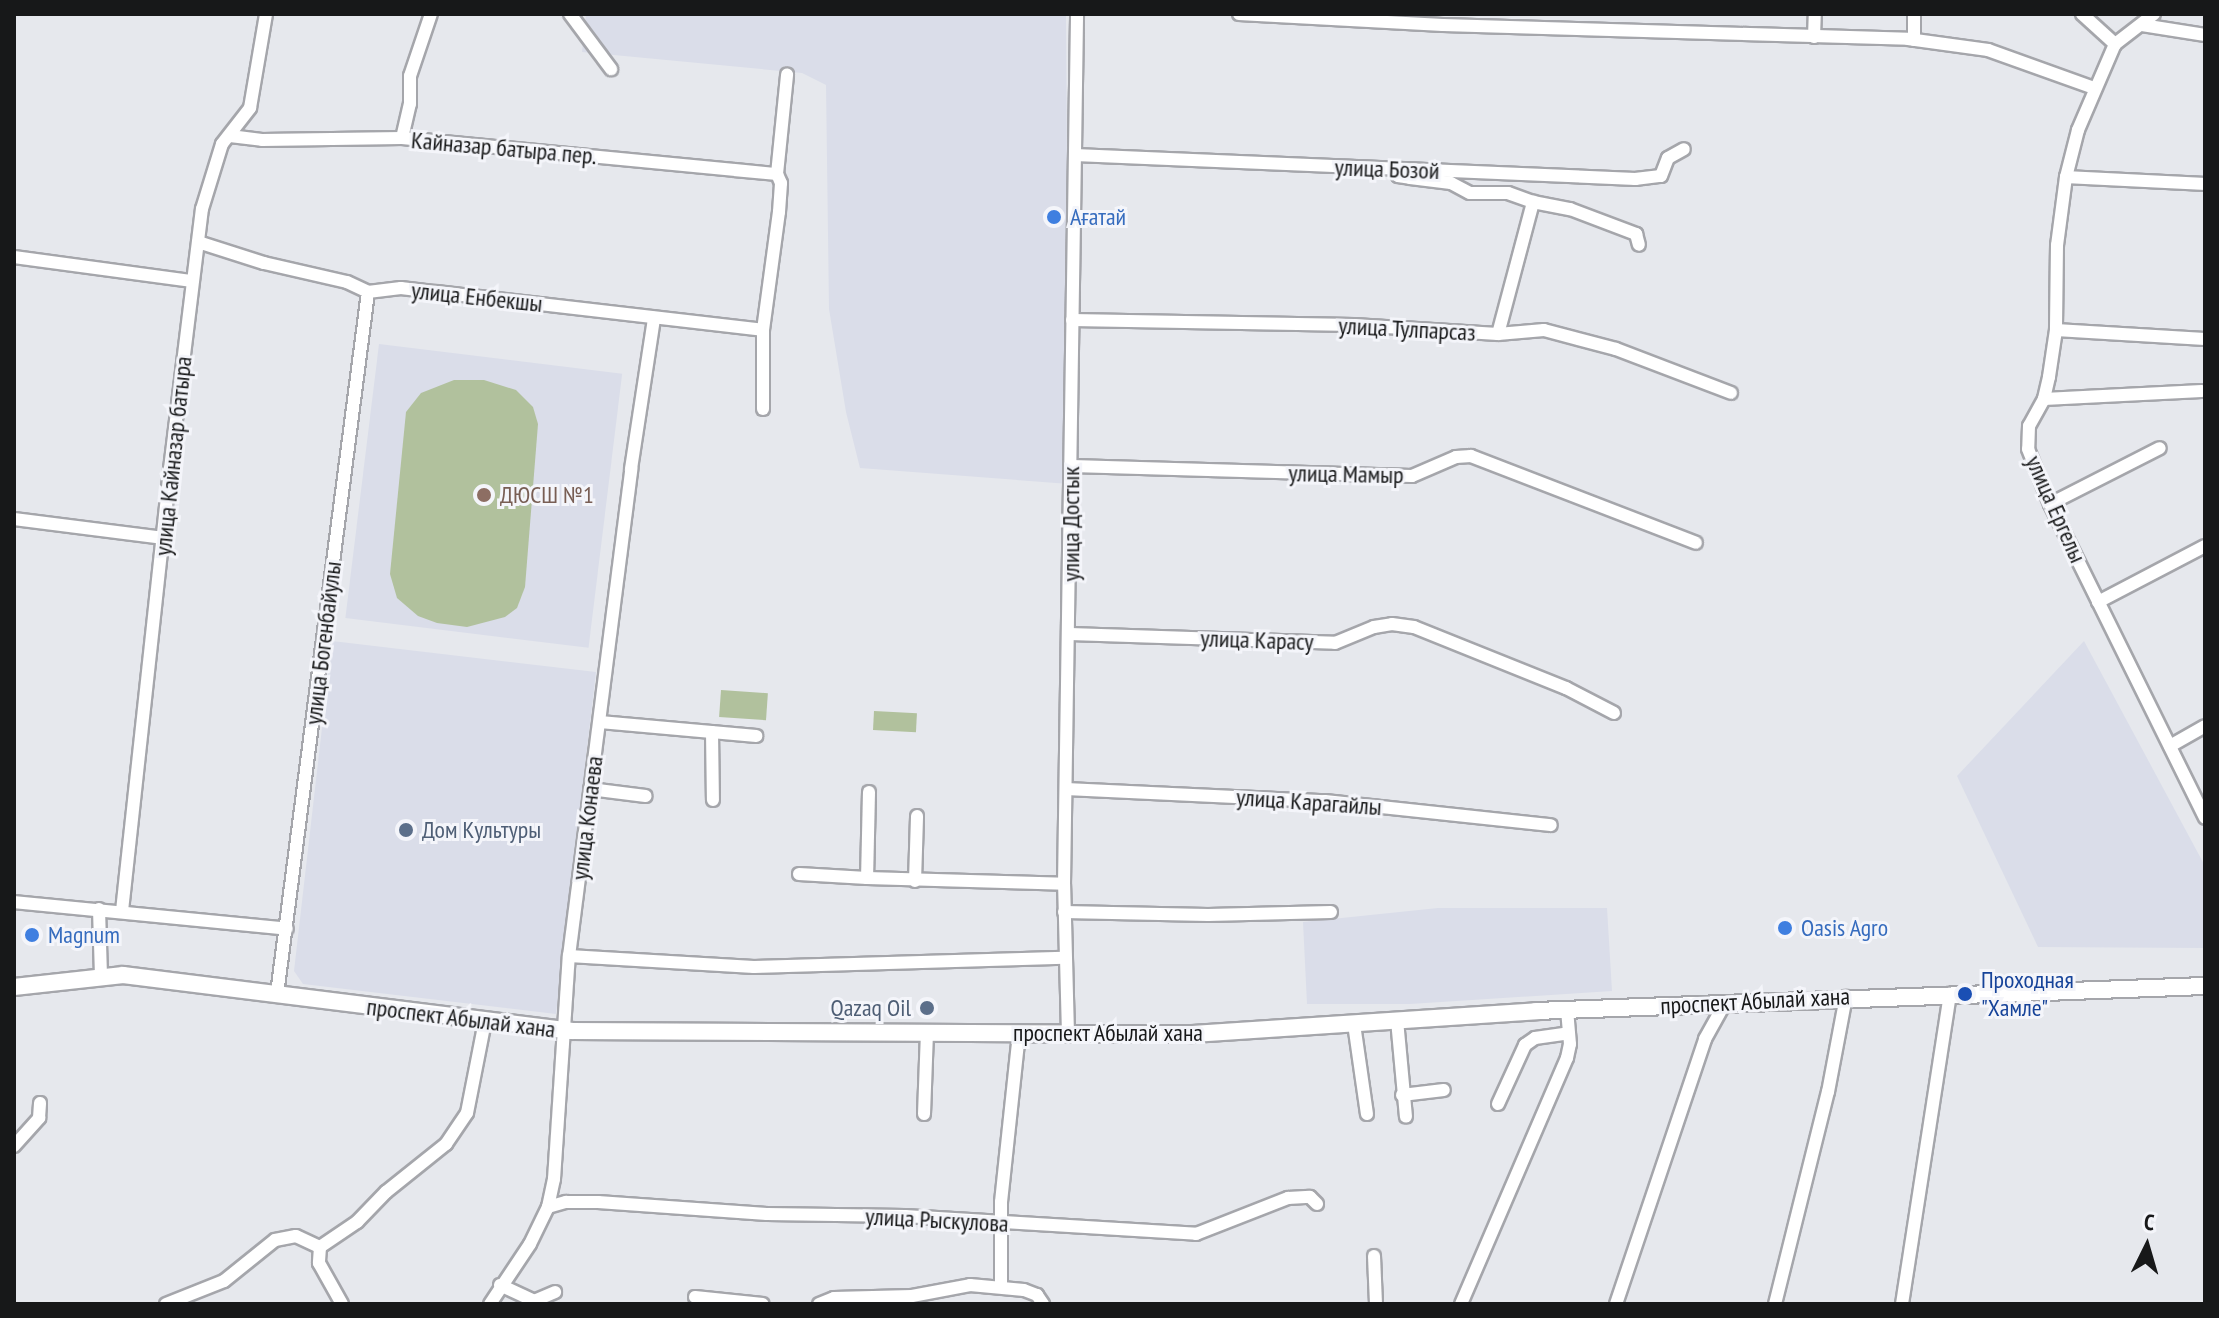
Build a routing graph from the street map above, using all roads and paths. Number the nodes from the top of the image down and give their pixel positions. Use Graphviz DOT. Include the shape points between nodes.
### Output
graph roads {
  1 [pos="266,14"];
  2 [pos="431,14"];
  3 [pos="570,14"];
  4 [pos="1077,14"];
  5 [pos="1239,14"];
  6 [pos="1815,14"];
  7 [pos="1914,14"];
  8 [pos="2082,14"];
  9 [pos="2154,14"];
  10 [pos="2142,25"];
  11 [pos="2205,35"];
  12 [pos="1814,37"];
  13 [pos="1914,40"];
  14 [pos="2115,44"];
  15 [pos="611,69"];
  16 [pos="787,75"];
  17 [pos="2094,88"];
  18 [pos="230,136"];
  19 [pos="402,138"];
  20 [pos="1684,149"];
  21 [pos="1075,155"];
  22 [pos="1396,169"];
  23 [pos="777,174"];
  24 [pos="2066,177"];
  25 [pos="2205,184"];
  26 [pos="1533,202"];
  27 [pos="198,242"];
  28 [pos="1639,245"];
  29 [pos="14,257"];
  30 [pos="192,281"];
  31 [pos="368,292"];
  32 [pos="654,318"];
  33 [pos="1072,320"];
  34 [pos="763,330"];
  35 [pos="2056,330"];
  36 [pos="1498,334"];
  37 [pos="2205,339"];
  38 [pos="2202,391"];
  39 [pos="1731,393"];
  40 [pos="2044,399"];
  41 [pos="763,409"];
  42 [pos="2160,448"];
  43 [pos="1072,466"];
  44 [pos="2050,504"];
  45 [pos="14,519"];
  46 [pos="164,538"];
  47 [pos="1696,543"];
  48 [pos="2205,546"];
  49 [pos="2098,602"];
  50 [pos="1070,634"];
  51 [pos="1614,713"];
  52 [pos="600,722"];
  53 [pos="2205,726"];
  54 [pos="712,732"];
  55 [pos="756,736"];
  56 [pos="2170,746"];
  57 [pos="590,789"];
  58 [pos="1066,789"];
  59 [pos="869,792"];
  60 [pos="646,796"];
  61 [pos="713,800"];
  62 [pos="917,816"];
  63 [pos="2205,818"];
  64 [pos="1551,825"];
  65 [pos="799,874"];
  66 [pos="867,878"];
  67 [pos="915,881"];
  68 [pos="1064,884"];
  69 [pos="14,902"];
  70 [pos="99,909"];
  71 [pos="122,911"];
  72 [pos="1064,912"];
  73 [pos="1331,912"];
  74 [pos="287,929"];
  75 [pos="569,956"];
  76 [pos="1064,958"];
  77 [pos="101,976"];
  78 [pos="2205,986"];
  79 [pos="14,987"];
  80 [pos="277,994"];
  81 [pos="1950,994"];
  82 [pos="1846,997"];
  83 [pos="1725,1003"];
  84 [pos="1567,1009"];
  85 [pos="1397,1020"];
  86 [pos="485,1021"];
  87 [pos="1354,1024"];
  88 [pos="562,1030"];
  89 [pos="927,1033"];
  90 [pos="1569,1033"];
  91 [pos="1019,1034"];
  92 [pos="1068,1034"];
  93 [pos="1444,1090"];
  94 [pos="1402,1095"];
  95 [pos="40,1103"];
  96 [pos="1498,1104"];
  97 [pos="1390,1113"];
  98 [pos="924,1114"];
  99 [pos="1367,1114"];
  100 [pos="14,1146"];
  101 [pos="1317,1204"];
  102 [pos="548,1207"];
  103 [pos="1002,1220"];
  104 [pos="320,1247"];
  105 [pos="1374,1256"];
  106 [pos="500,1285"];
  107 [pos="1001,1287"];
  108 [pos="555,1292"];
  109 [pos="695,1297"];
  110 [pos="1040,1299"];
  111 [pos="166,1304"];
  112 [pos="342,1304"];
  113 [pos="490,1304"];
  114 [pos="763,1304"];
  115 [pos="819,1304"];
  116 [pos="1376,1304"];
  117 [pos="1461,1304"];
  118 [pos="1616,1304"];
  119 [pos="1775,1304"];
  120 [pos="1902,1304"];
  1 -- 18 [label="street, улица Кайназар батыра" via="250,108"];
  2 -- 19 [label="street" via="410,76"];
  3 -- 15 [label="street"];
  4 -- 21 [label="street, улица Достык"];
  5 -- 12 [label="street"];
  6 -- 12 [label="street"];
  7 -- 13 [label="street"];
  8 -- 14 [label="street"];
  9 -- 10 [label="street, улица Ергелы"];
  10 -- 11 [label="street"];
  10 -- 14 [label="street, улица Ергелы"];
  12 -- 13 [label="street"];
  13 -- 17 [label="street" via="1988,50"];
  14 -- 17 [label="street, улица Ергелы"];
  16 -- 23 [label="street"];
  17 -- 24 [label="street, улица Ергелы"];
  18 -- 19 [label="street, Кайназар батыра пер."];
  18 -- 27 [label="street, улица Кайназар батыра" via="211,173"];
  19 -- 23 [label="street, Кайназар батыра пер."];
  20 -- 22 [label="street, улица Бозой" via="1668,158 1661,176 1644,178"];
  21 -- 22 [label="street, улица Бозой"];
  21 -- 33 [label="street, улица Достык"];
  22 -- 26 [label="street" via="1398,176 1451,183 1470,193 1508,193"];
  23 -- 34 [label="street" via="779,212"];
  24 -- 25 [label="street"];
  24 -- 35 [label="street, улица Ергелы" via="2055,270"];
  26 -- 28 [label="street" via="1570,209 1636,234"];
  26 -- 36 [label="street"];
  27 -- 30 [label="street, улица Кайназар батыра"];
  27 -- 31 [label="street, улица Енбекшы"];
  29 -- 30 [label="street"];
  30 -- 46 [label="street, улица Кайназар батыра"];
  31 -- 32 [label="street, улица Енбекшы" via="413,289"];
  31 -- 74 [label="street, улица Богенбайулы"];
  32 -- 34 [label="street, улица Енбекшы"];
  32 -- 52 [label="street, улица Конаева"];
  33 -- 36 [label="street, улица Тулпарсаз" via="1354,325"];
  33 -- 43 [label="street, улица Достык"];
  34 -- 41 [label="street"];
  35 -- 37 [label="street"];
  35 -- 40 [label="street, улица Ергелы"];
  36 -- 39 [label="street, улица Тулпарсаз" via="1544,330 1616,349"];
  38 -- 40 [label="street"];
  40 -- 44 [label="street, улица Ергелы" via="2029,426 2028,449"];
  42 -- 44 [label="street"];
  43 -- 47 [label="street, улица Мамыр" via="1412,476 1471,456"];
  43 -- 50 [label="street, улица Достык"];
  44 -- 49 [label="street, улица Ергелы"];
  45 -- 46 [label="street"];
  46 -- 71 [label="street, улица Кайназар батыра"];
  48 -- 49 [label="street"];
  49 -- 56 [label="street, улица Ергелы"];
  50 -- 51 [label="street, улица Карасу" via="1335,643 1374,627 1414,627 1566,688"];
  50 -- 58 [label="street, улица Достык"];
  52 -- 54 [label="street"];
  52 -- 57 [label="street, улица Конаева"];
  53 -- 56 [label="street"];
  54 -- 55 [label="street"];
  54 -- 61 [label="street"];
  56 -- 63 [label="street, улица Ергелы"];
  57 -- 60 [label="street"];
  57 -- 75 [label="street, улица Конаева"];
  58 -- 64 [label="street, улица Карагайлы" via="1325,801"];
  58 -- 68 [label="street, улица Достык"];
  59 -- 66 [label="street"];
  62 -- 67 [label="street"];
  65 -- 66 [label="street"];
  66 -- 67 [label="street"];
  67 -- 68 [label="street"];
  68 -- 72 [label="street, улица Достык"];
  69 -- 70 [label="street"];
  70 -- 71 [label="street"];
  70 -- 77 [label="street"];
  71 -- 74 [label="street"];
  72 -- 73 [label="street"];
  72 -- 76 [label="street, улица Достык"];
  74 -- 80 [label="street, улица Богенбайулы"];
  75 -- 76 [label="street" via="754,967"];
  75 -- 88 [label="street, улица Конаева"];
  76 -- 92 [label="street, улица Достык"];
  77 -- 79 [label="main road, проспект Абылай хана"];
  77 -- 80 [label="main road, проспект Абылай хана"];
  78 -- 81 [label="main road, проспект Абылай хана"];
  80 -- 86 [label="main road, проспект Абылай хана"];
  81 -- 82 [label="main road, проспект Абылай хана"];
  81 -- 120 [label="street"];
  82 -- 83 [label="main road, проспект Абылай хана"];
  82 -- 119 [label="street"];
  83 -- 84 [label="main road, проспект Абылай хана"];
  83 -- 118 [label="street" via="1705,1039"];
  84 -- 85 [label="main road, проспект Абылай хана"];
  84 -- 90 [label="street"];
  85 -- 87 [label="main road, проспект Абылай хана"];
  85 -- 94 [label="street"];
  86 -- 88 [label="main road, проспект Абылай хана"];
  86 -- 104 [label="street" via="467,1113 446,1144 357,1222"];
  87 -- 92 [label="main road, проспект Абылай хана" via="1193,1034"];
  87 -- 99 [label="street"];
  88 -- 89 [label="main road, проспект Абылай хана"];
  88 -- 102 [label="street, улица Конаева" via="556,1164"];
  89 -- 91 [label="main road, проспект Абылай хана"];
  89 -- 98 [label="street"];
  90 -- 96 [label="street" via="1535,1038 1525,1045"];
  90 -- 117 [label="street" via="1567,1058"];
  91 -- 92 [label="main road, проспект Абылай хана"];
  91 -- 103 [label="street"];
  93 -- 94 [label="street"];
  94 -- 97 [label="street" via="1405,1114"];
  95 -- 100 [label="street" via="39,1118"];
  101 -- 103 [label="street, улица Рыскулова" via="1310,1197 1288,1198 1196,1234"];
  102 -- 103 [label="street, улица Рыскулова" via="598,1202 767,1214"];
  102 -- 106 [label="street, улица Конаева" via="530,1244"];
  103 -- 107 [label="street"];
  104 -- 111 [label="street" via="296,1236 275,1240 224,1281"];
  104 -- 112 [label="street" via="319,1263"];
  105 -- 116 [label="street"];
  106 -- 108 [label="street" via="534,1301"];
  106 -- 113 [label="street, улица Конаева"];
  107 -- 110 [label="street"];
  107 -- 115 [label="street" via="952,1286 912,1296 834,1298"];
  109 -- 114 [label="street"];
}
